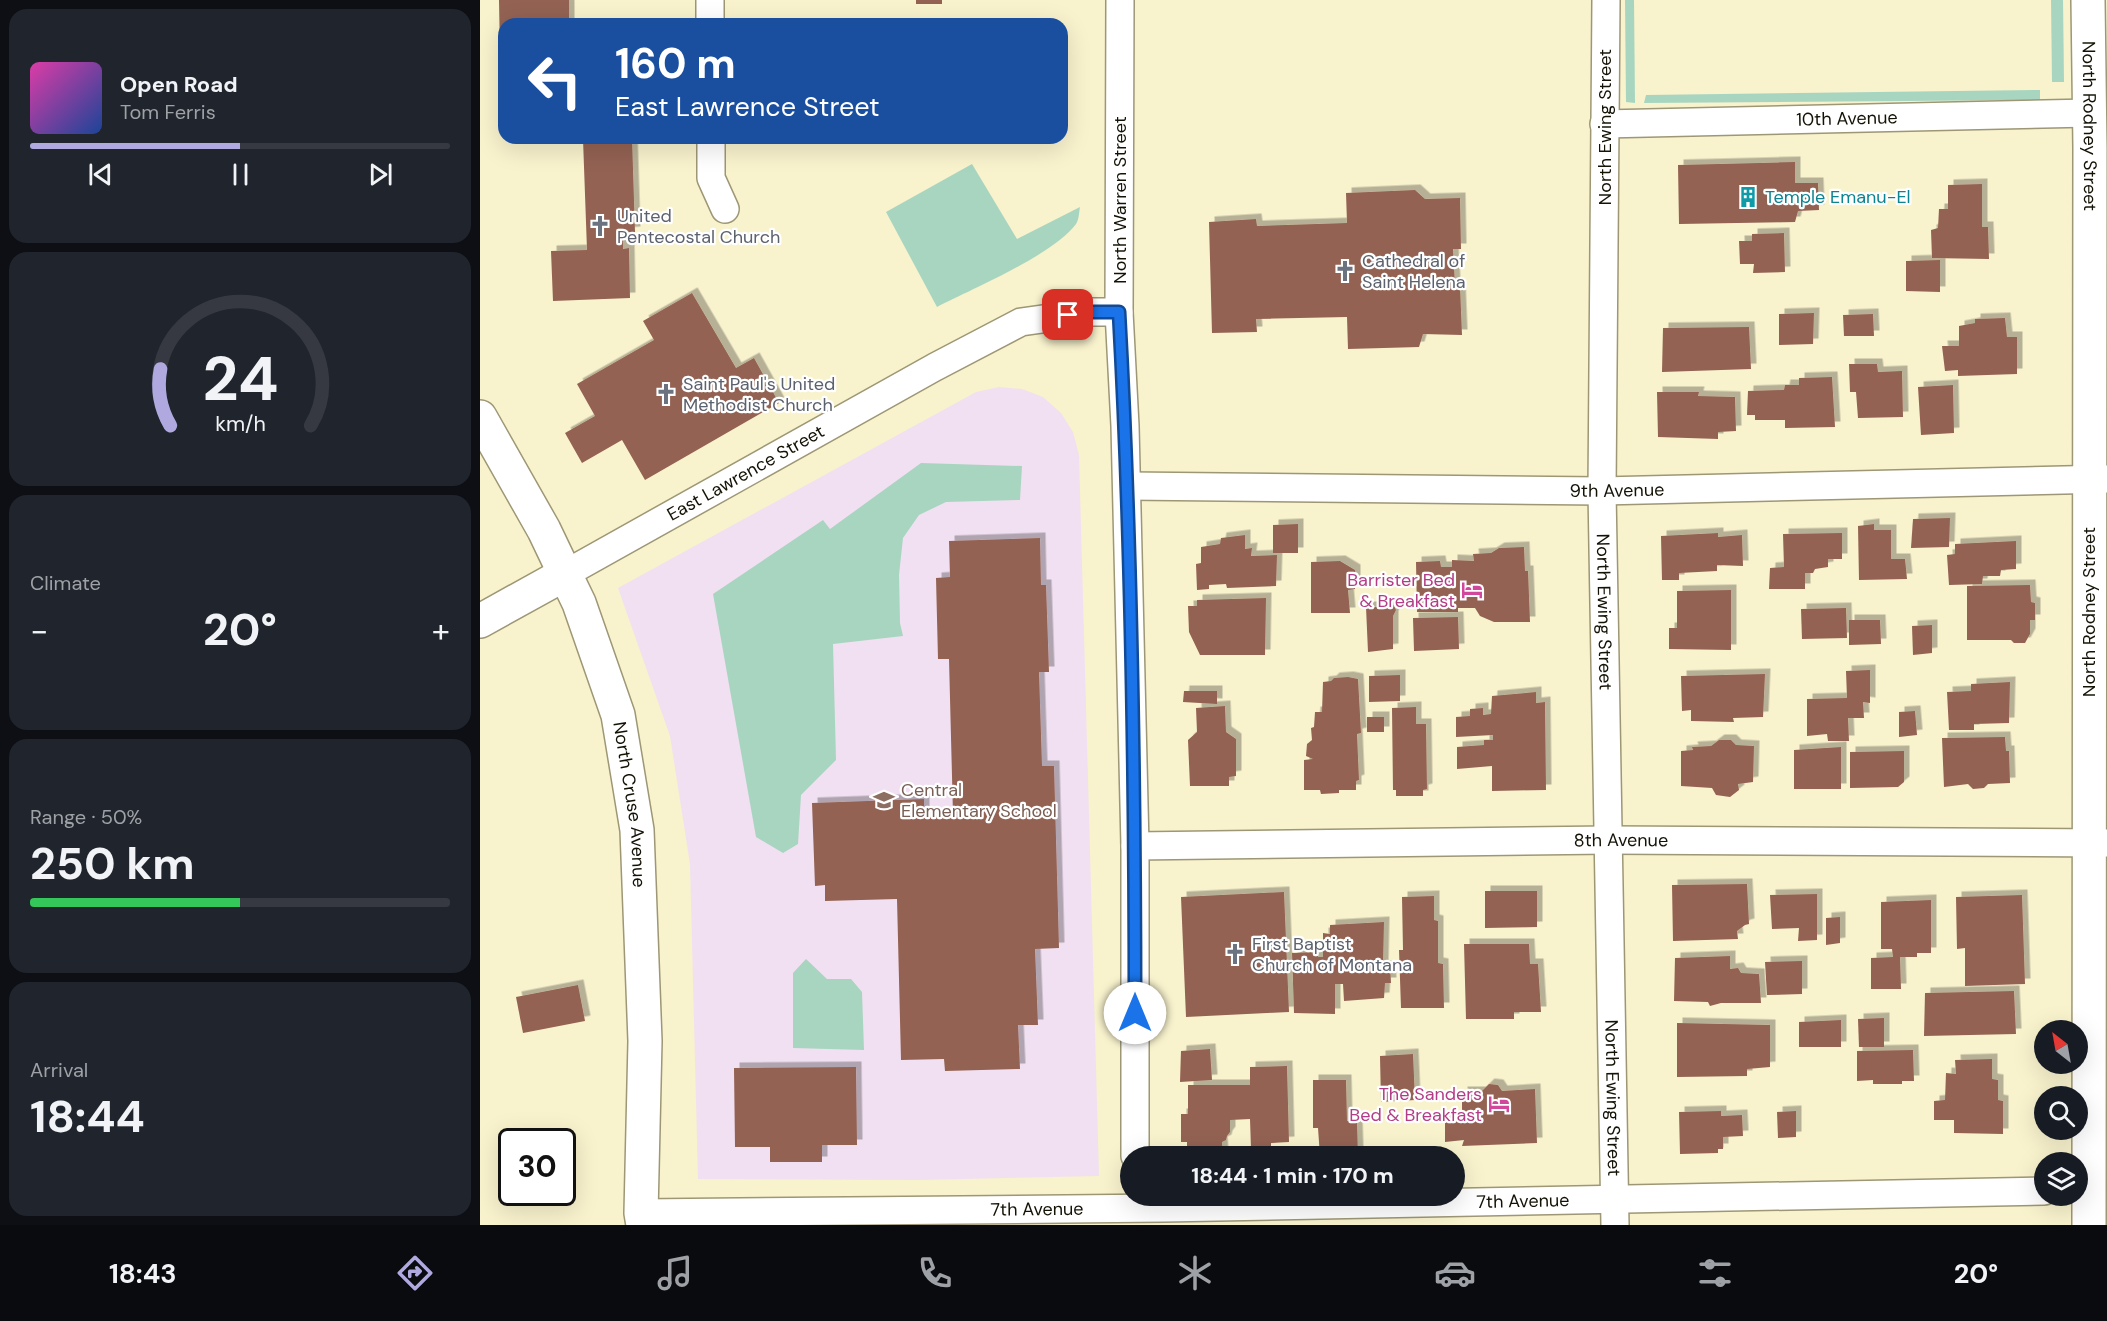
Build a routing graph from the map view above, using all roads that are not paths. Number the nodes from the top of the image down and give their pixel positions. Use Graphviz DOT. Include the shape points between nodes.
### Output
graph roads {
  1 [pos="710,0"];
  2 [pos="1120,0"];
  3 [pos="1606,0"];
  4 [pos="2088,0"];
  5 [pos="710,18"];
  6 [pos="2090,113"];
  7 [pos="1604,124"];
  8 [pos="711,144"];
  9 [pos="725,209"];
  10 [pos="1119,312"];
  11 [pos="480,417"];
  12 [pos="2098,479"];
  13 [pos="1126,486"];
  14 [pos="1602,491"];
  15 [pos="565,574"];
  16 [pos="480,621"];
  17 [pos="1609,840"];
  18 [pos="2098,843"];
  19 [pos="1135,846"];
  20 [pos="1135,1146"];
  21 [pos="2091,1190"];
  22 [pos="2034,1191"];
  23 [pos="1131,1209"];
  24 [pos="1615,1212"];
  25 [pos="642,1219"];
  26 [pos="2089,1225"];
  1 -- 5 [label="street"];
  2 -- 10 [label="street, North Warren Street"];
  3 -- 7 [label="street, North Ewing Street"];
  4 -- 6 [label="street, North Rodney Street"];
  6 -- 7 [label="street, 10th Avenue"];
  6 -- 12 [label="street, North Rodney Street"];
  7 -- 14 [label="street, North Ewing Street"];
  8 -- 9 [label="street" via="711,178"];
  10 -- 13 [label="street, North Warren Street"];
  10 -- 15 [label="street, East Lawrence Street" via="1022,322 934,367"];
  11 -- 15 [label="street, North Cruse Avenue"];
  12 -- 14 [label="street, 9th Avenue"];
  12 -- 18 [label="street, North Rodney Street"];
  13 -- 14 [label="street, 9th Avenue"];
  13 -- 19 [label="street, North Warren Street"];
  14 -- 17 [label="street, North Ewing Street"];
  15 -- 16 [label="street, East Lawrence Street"];
  15 -- 25 [label="street, North Cruse Avenue" via="618,714 637,831 645,1041"];
  17 -- 18 [label="street, 8th Avenue"];
  17 -- 19 [label="street, 8th Avenue"];
  17 -- 24 [label="street, North Ewing Street"];
  18 -- 21 [label="street, North Rodney Street"];
  19 -- 20 [label="street, North Warren Street"];
  21 -- 26 [label="street, North Rodney Street"];
  22 -- 24 [label="street, 7th Avenue"];
  23 -- 24 [label="street, 7th Avenue"];
  23 -- 25 [label="street, 7th Avenue"];
}
